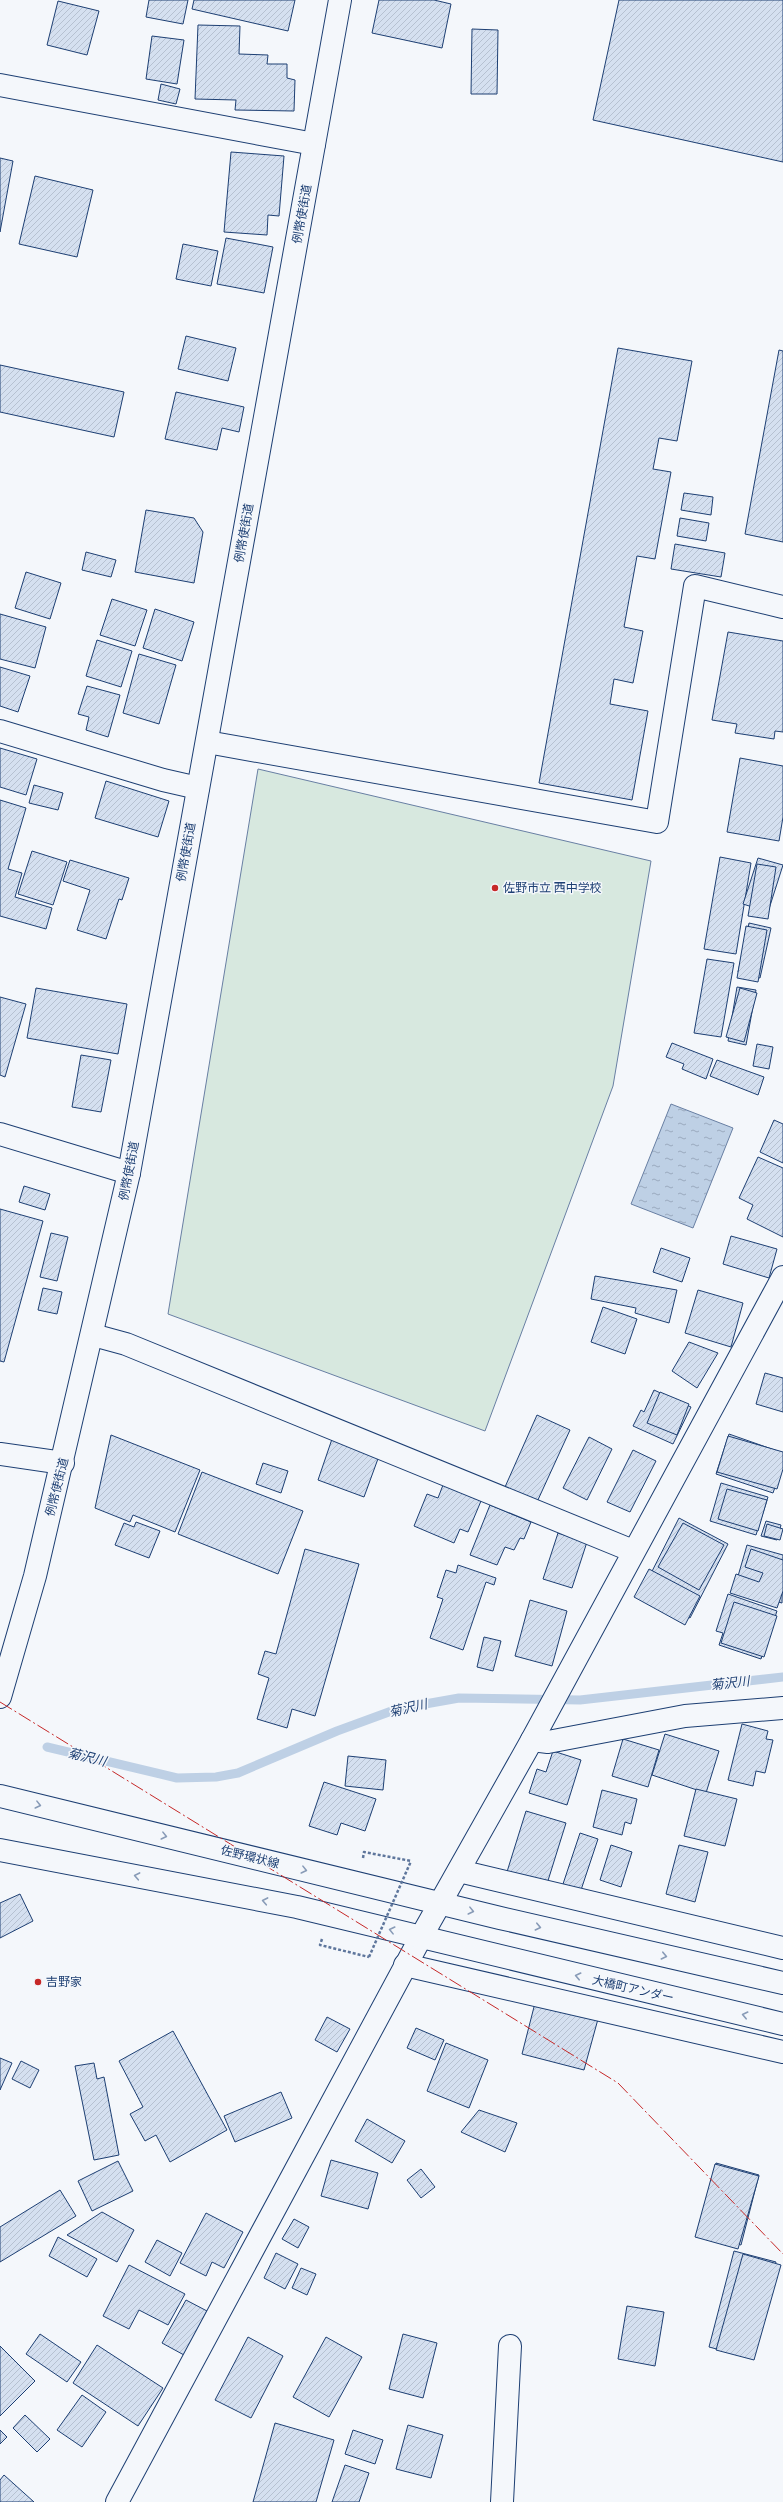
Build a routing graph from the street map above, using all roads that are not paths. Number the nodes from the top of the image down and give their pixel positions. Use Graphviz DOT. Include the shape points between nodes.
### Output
graph roads {
  1 [pos="340,0"];
  2 [pos="0,85"];
  3 [pos="314,144"];
  4 [pos="783,607"];
  5 [pos="0,731"];
  6 [pos="207,742"];
  7 [pos="198,788"];
  8 [pos="0,1134"];
  9 [pos="129,1173"];
  10 [pos="783,1277"];
  11 [pos="93,1335"];
  12 [pos="0,1454"];
  13 [pos="63,1463"];
  14 [pos="633,1552"];
  15 [pos="0,1697"];
  16 [pos="783,1708"];
  17 [pos="536,1733"];
  18 [pos="0,1796"];
  19 [pos="0,1850"];
  20 [pos="459,1871"];
  21 [pos="441,1904"];
  22 [pos="420,1937"];
  23 [pos="783,1948"];
  24 [pos="405,1965"];
  25 [pos="783,1983"];
  26 [pos="783,2024"];
  27 [pos="783,2052"];
  28 [pos="510,2346"];
  29 [pos="117,2502"];
  30 [pos="502,2502"];
  1 -- 3 [label="street, 例幣使街道"];
  2 -- 3 [label="street"];
  3 -- 6 [label="street, 例幣使街道"];
  4 -- 6 [label="street" via="695,586 657,822"];
  5 -- 7 [label="street"];
  6 -- 7 [label="street, 例幣使街道"];
  7 -- 9 [label="street, 例幣使街道"];
  8 -- 9 [label="street"];
  9 -- 11 [label="street, 例幣使街道"];
  10 -- 14 [label="street"];
  11 -- 13 [label="street, 例幣使街道"];
  11 -- 14 [label="street" via="126,1344"];
  12 -- 13 [label="street"];
  13 -- 15 [label="street, 例幣使街道" via="35,1576"];
  14 -- 17 [label="street"];
  16 -- 17 [label="street" via="685,1716 548,1742"];
  17 -- 20 [label="street"];
  18 -- 21 [label="street, 佐野環状線, one-way"];
  22 -- 19 [label="street, one-way" via="297,1907"];
  20 -- 21 [label="street"];
  20 -- 23 [label="street"];
  21 -- 22 [label="street"];
  21 -- 25 [label="street, 佐野環状線, one-way"];
  22 -- 24 [label="street"];
  26 -- 22 [label="street, 大橋町アンダー, one-way"];
  24 -- 27 [label="street"];
  24 -- 29 [label="street"];
  28 -- 30 [label="street"];
}
